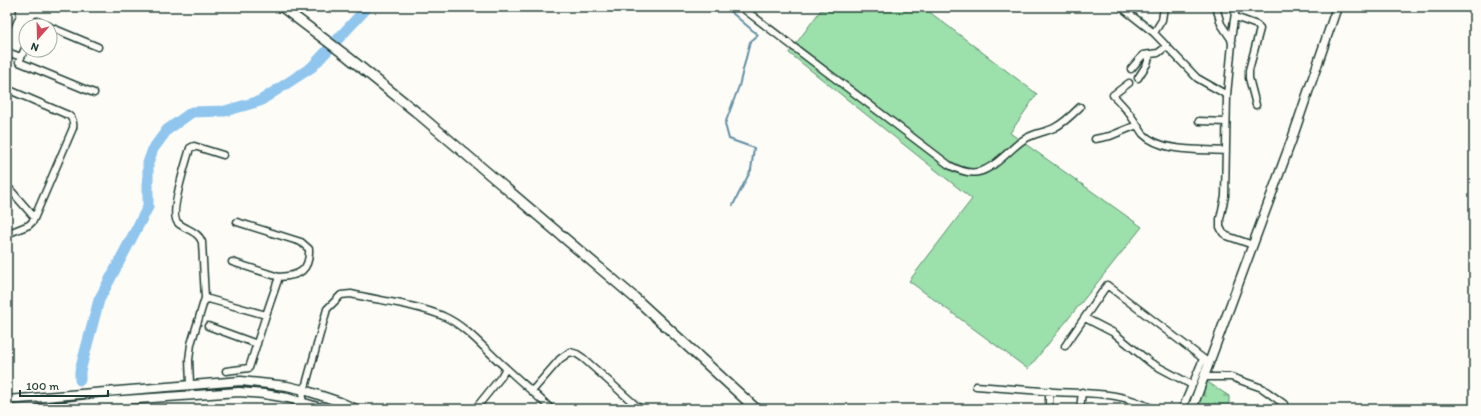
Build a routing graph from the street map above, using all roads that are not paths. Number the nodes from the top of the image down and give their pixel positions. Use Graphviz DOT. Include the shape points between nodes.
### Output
graph roads {
  1 [pos="13,7"];
  2 [pos="282,7"];
  3 [pos="742,7"];
  4 [pos="1121,7"];
  5 [pos="1164,7"];
  6 [pos="1216,7"];
  7 [pos="1236,7"];
  8 [pos="1337,7"];
  9 [pos="1235,16"];
  10 [pos="7,27"];
  11 [pos="58,30"];
  12 [pos="1154,33"];
  13 [pos="1231,39"];
  14 [pos="1167,46"];
  15 [pos="98,47"];
  16 [pos="7,52"];
  17 [pos="1150,54"];
  18 [pos="18,56"];
  19 [pos="21,58"];
  20 [pos="1131,69"];
  21 [pos="1138,78"];
  22 [pos="1129,83"];
  23 [pos="7,89"];
  24 [pos="94,93"];
  25 [pos="1227,95"];
  26 [pos="1256,105"];
  27 [pos="1080,107"];
  28 [pos="1198,121"];
  29 [pos="1226,122"];
  30 [pos="1137,125"];
  31 [pos="1096,139"];
  32 [pos="1226,151"];
  33 [pos="224,155"];
  34 [pos="7,186"];
  35 [pos="34,217"];
  36 [pos="237,222"];
  37 [pos="7,234"];
  38 [pos="1253,245"];
  39 [pos="232,262"];
  40 [pos="279,278"];
  41 [pos="205,298"];
  42 [pos="266,315"];
  43 [pos="1085,318"];
  44 [pos="208,326"];
  45 [pos="257,344"];
  46 [pos="1065,346"];
  47 [pos="1206,361"];
  48 [pos="506,368"];
  49 [pos="226,371"];
  50 [pos="1200,379"];
  51 [pos="190,384"];
  52 [pos="1192,385"];
  53 [pos="976,386"];
  54 [pos="304,390"];
  55 [pos="533,390"];
  56 [pos="1049,391"];
  57 [pos="1082,392"];
  58 [pos="7,400"];
  59 [pos="301,402"];
  60 [pos="1284,404"];
  61 [pos="39,409"];
  62 [pos="324,409"];
  63 [pos="356,409"];
  64 [pos="475,409"];
  65 [pos="551,409"];
  66 [pos="640,409"];
  67 [pos="756,409"];
  68 [pos="1049,409"];
  69 [pos="1080,409"];
  70 [pos="1153,409"];
  71 [pos="1182,409"];
  72 [pos="1192,409"];
  1 -- 10 [label="street"];
  2 -- 67 [label="main road" via="348,56 415,111 635,298"];
  3 -- 27 [label="street" via="958,170 979,172 990,167 1022,141 1034,133 1066,121"];
  4 -- 12 [label="street"];
  5 -- 12 [label="street" via="1162,20"];
  6 -- 13 [label="street" via="1221,24"];
  7 -- 9 [label="street"];
  8 -- 38 [label="street"];
  9 -- 13 [label="street"];
  9 -- 26 [label="street" via="1257,24 1260,29 1249,70"];
  11 -- 15 [label="street"];
  12 -- 14 [label="street"];
  13 -- 25 [label="street"];
  14 -- 17 [label="street" via="1158,53"];
  14 -- 25 [label="street" via="1197,78"];
  16 -- 18 [label="street"];
  17 -- 20 [label="street" via="1143,55"];
  17 -- 21 [label="street"];
  19 -- 24 [label="street" via="19,62"];
  22 -- 30 [label="street" via="1113,95"];
  23 -- 35 [label="street" via="68,114 73,120 73,128"];
  25 -- 29 [label="street"];
  28 -- 29 [label="street"];
  29 -- 32 [label="street"];
  30 -- 31 [label="street"];
  30 -- 32 [label="street" via="1150,140 1166,146"];
  32 -- 38 [label="street" via="1225,196 1220,227 1227,236"];
  33 -- 41 [label="street" via="194,146 190,148 179,183 174,217 177,223 198,235 202,242"];
  34 -- 35 [label="street"];
  35 -- 37 [label="street" via="29,224"];
  36 -- 40 [label="street" via="301,242 309,249 310,255 301,273"];
  38 -- 47 [label="street"];
  39 -- 40 [label="street"];
  40 -- 42 [label="street"];
  41 -- 42 [label="street"];
  41 -- 51 [label="street" via="188,360"];
  42 -- 45 [label="street"];
  43 -- 46 [label="street"];
  43 -- 47 [label="street" via="1108,285"];
  43 -- 52 [label="street" via="1114,334 1151,363"];
  44 -- 45 [label="street"];
  45 -- 49 [label="street" via="249,368"];
  47 -- 50 [label="street"];
  48 -- 54 [label="street" via="462,327 444,317 351,294 341,295 327,309"];
  48 -- 55 [label="street"];
  48 -- 64 [label="street"];
  50 -- 52 [label="street"];
  50 -- 60 [label="street" via="1231,377 1262,388"];
  50 -- 72 [label="street"];
  51 -- 54 [label="street" via="241,381"];
  51 -- 58 [label="street"];
  52 -- 71 [label="street"];
  53 -- 56 [label="street"];
  54 -- 59 [label="street"];
  54 -- 63 [label="street"];
  55 -- 65 [label="street"];
  55 -- 66 [label="street" via="560,359 570,352 583,358"];
  56 -- 57 [label="street"];
  56 -- 68 [label="street"];
  57 -- 69 [label="street"];
  57 -- 70 [label="street" via="1109,394 1142,403"];
  59 -- 61 [label="street" via="264,394 239,392 109,401"];
  59 -- 62 [label="street"];
}
